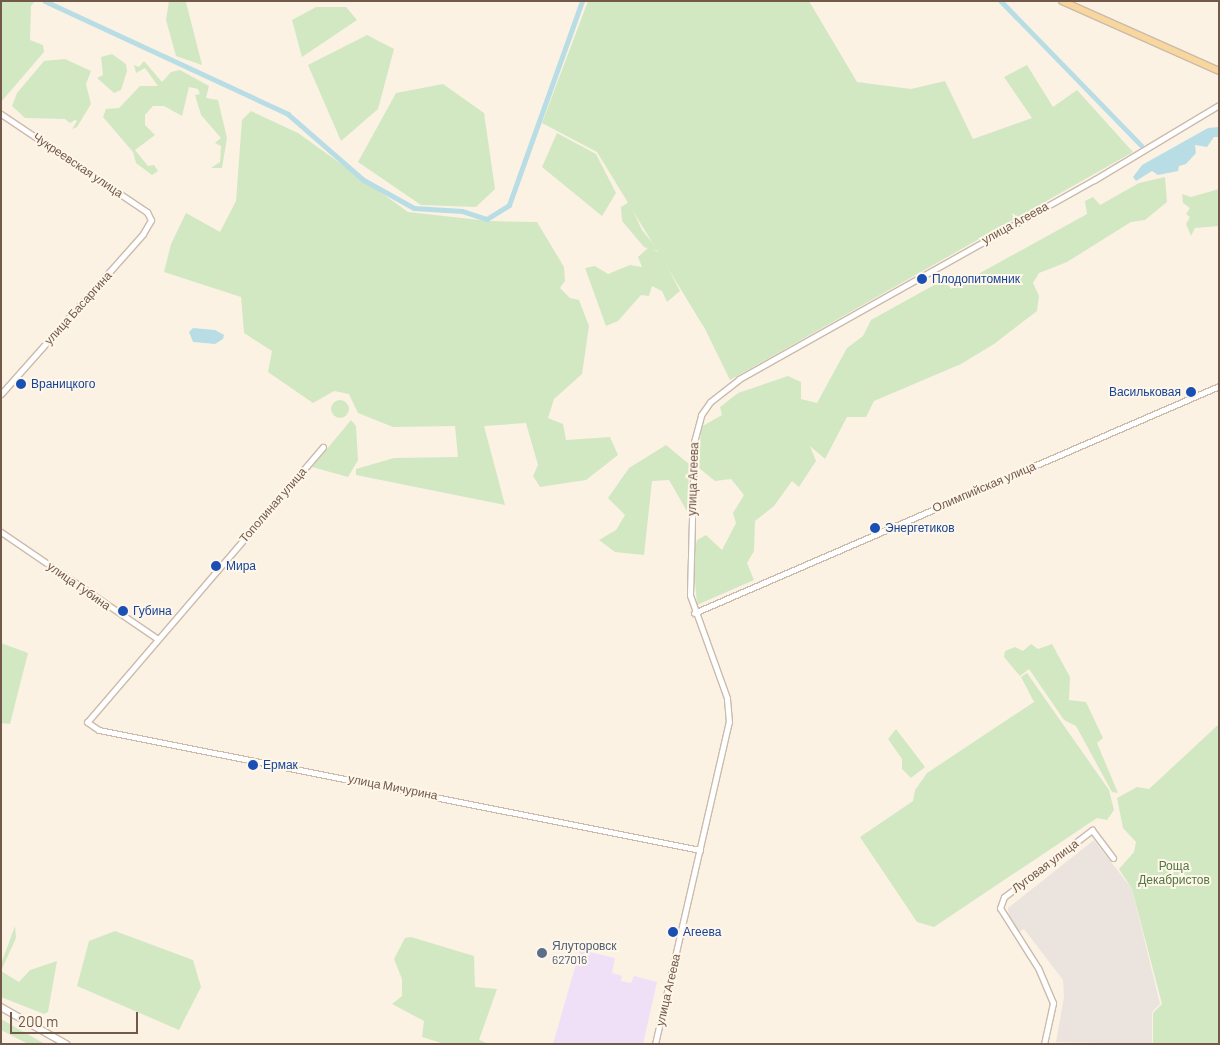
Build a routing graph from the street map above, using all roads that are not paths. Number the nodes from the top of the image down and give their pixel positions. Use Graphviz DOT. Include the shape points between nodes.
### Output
graph roads {
  1 [pos="1062,1"];
  2 [pos="1219,71"];
  3 [pos="1219,105"];
  4 [pos="1,114"];
  5 [pos="151,220"];
  6 [pos="1219,386"];
  7 [pos="1,394"];
  8 [pos="323,447"];
  9 [pos="1,532"];
  10 [pos="694,613"];
  11 [pos="158,639"];
  12 [pos="87,722"];
  13 [pos="700,850"];
  14 [pos="1113,858"];
  15 [pos="1,1007"];
  16 [pos="66,1044"];
  17 [pos="655,1044"];
  18 [pos="1044,1044"];
  1 -- 2 [label="main road"];
  3 -- 10 [label="street, улица Агеева" via="1094,180 883,295 720,392 701,415 694,442 689,566"];
  4 -- 5 [label="street, Чукреевская улица" via="146,212"];
  5 -- 7 [label="street, улица Басаргина" via="143,234"];
  6 -- 10 [label="street, Олимпийская улица"];
  8 -- 11 [label="street, Тополиная улица"];
  9 -- 11 [label="street, улица Губина"];
  10 -- 13 [label="street, улица Агеева" via="729,711"];
  11 -- 12 [label="street, Тополиная улица"];
  12 -- 13 [label="street, улица Мичурина" via="99,730"];
  13 -- 17 [label="street, улица Агеева"];
  14 -- 18 [label="street, Луговая улица" via="1092,830 1002,902 1000,908 1038,968 1053,1003"];
  15 -- 16 [label="main road"];
}
